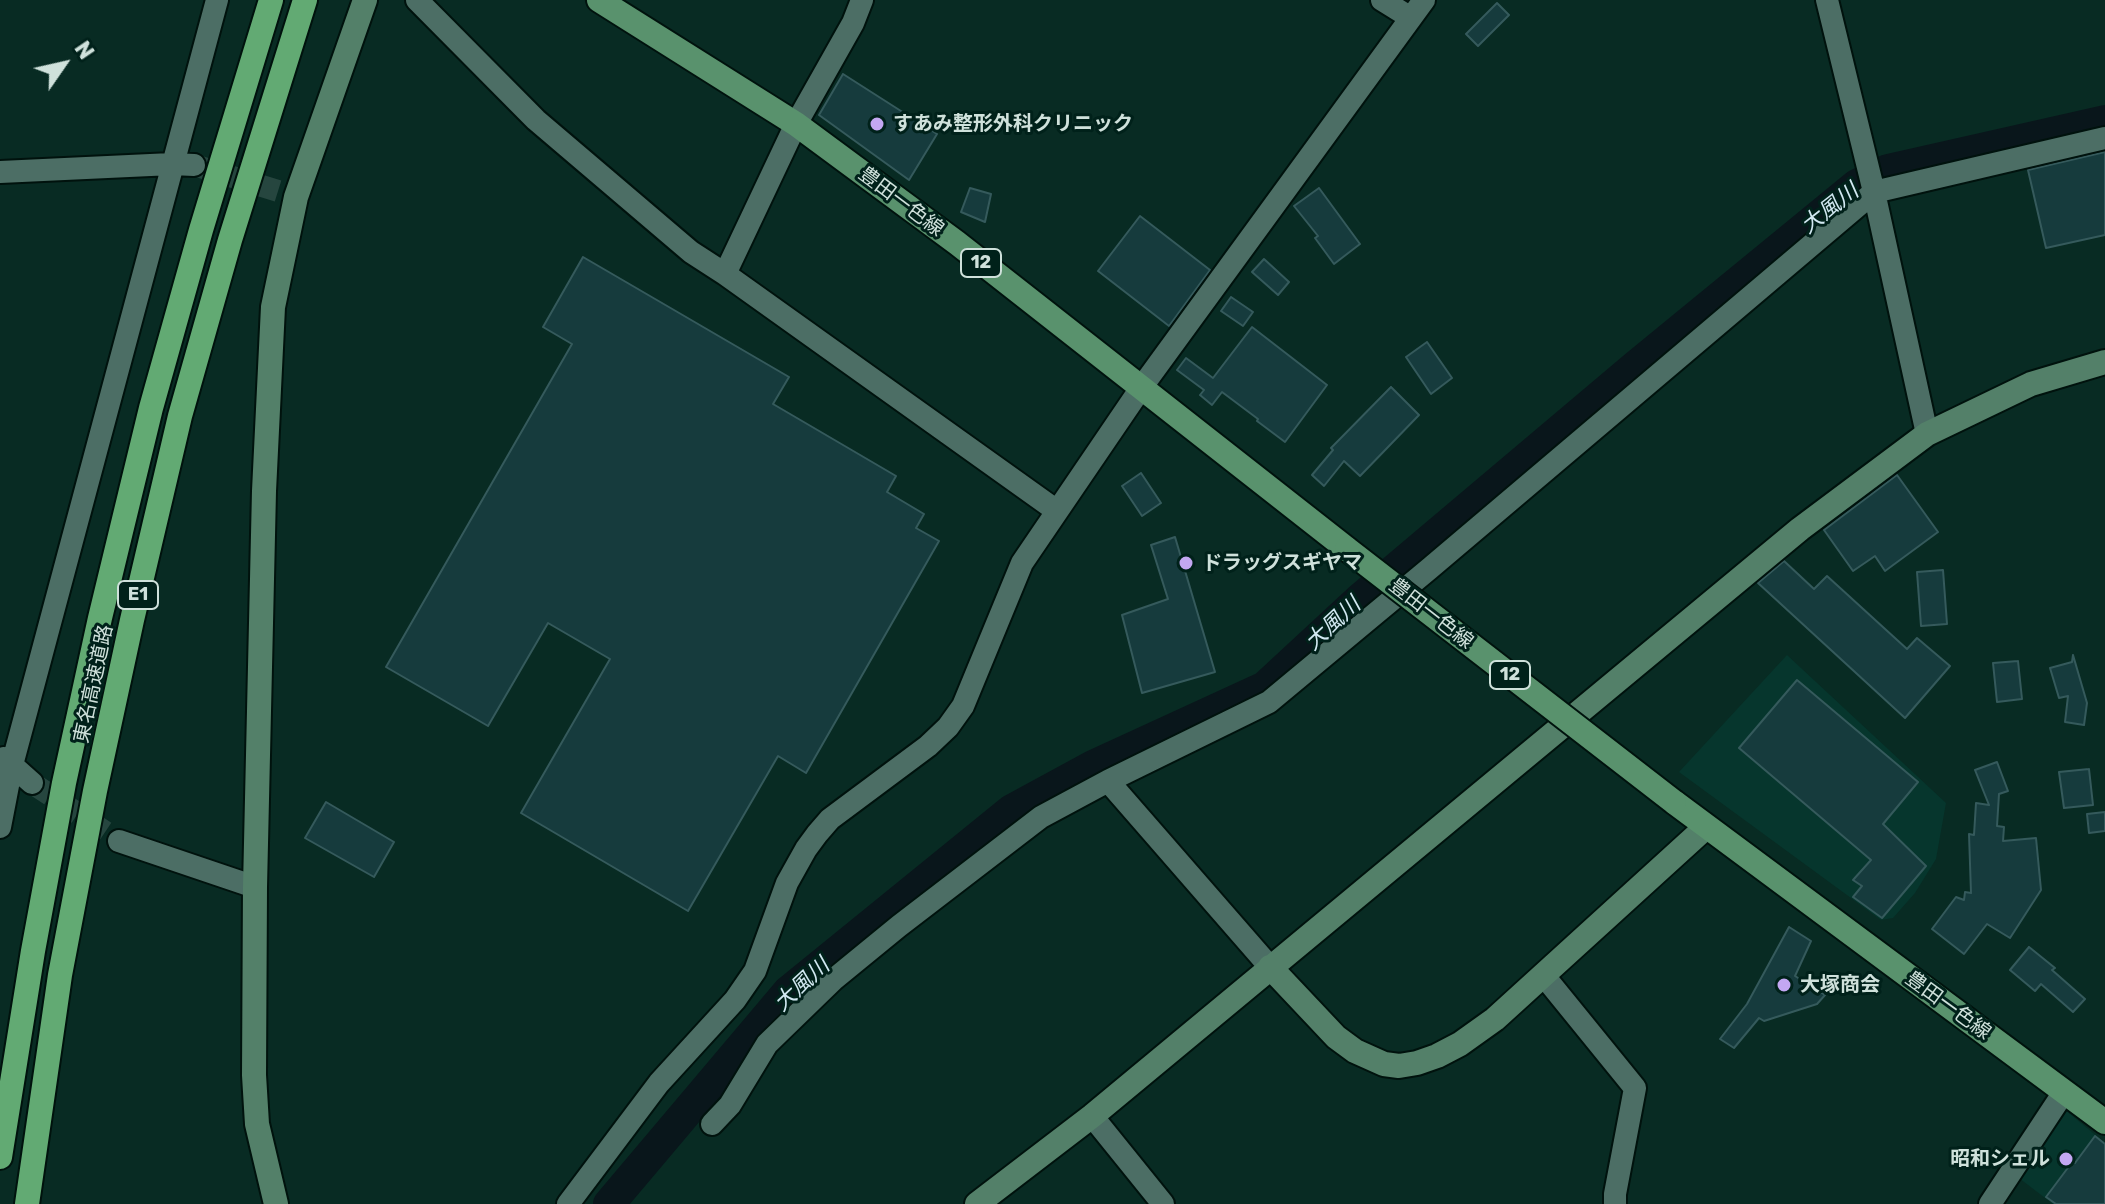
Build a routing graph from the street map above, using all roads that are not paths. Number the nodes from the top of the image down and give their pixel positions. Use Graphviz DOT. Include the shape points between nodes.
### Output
graph roads {
  1 [pos="217,0"];
  2 [pos="271,0"];
  3 [pos="305,0"];
  4 [pos="365,0"];
  5 [pos="417,0"];
  6 [pos="599,0"];
  7 [pos="862,0"];
  8 [pos="1382,0"];
  9 [pos="1827,0"];
  10 [pos="1418,9"];
  11 [pos="796,124"];
  12 [pos="2105,138"];
  13 [pos="183,165"];
  14 [pos="0,172"];
  15 [pos="1874,192"];
  16 [pos="725,274"];
  17 [pos="2105,362"];
  18 [pos="1141,388"];
  19 [pos="1927,434"];
  20 [pos="1057,511"];
  21 [pos="6,760"];
  22 [pos="1108,781"];
  23 [pos="32,783"];
  24 [pos="0,827"];
  25 [pos="1706,827"];
  26 [pos="119,841"];
  27 [pos="255,887"];
  28 [pos="1270,967"];
  29 [pos="1544,976"];
  30 [pos="43,1084"];
  31 [pos="2064,1092"];
  32 [pos="1092,1116"];
  33 [pos="2105,1122"];
  34 [pos="712,1124"];
  35 [pos="0,1157"];
  36 [pos="27,1204"];
  37 [pos="36,1204"];
  38 [pos="276,1204"];
  39 [pos="568,1204"];
  40 [pos="977,1204"];
  41 [pos="1163,1204"];
  42 [pos="1615,1204"];
  43 [pos="1990,1204"];
  1 -- 13 [label="street"];
  2 -- 35 [label="highway, 東名高速道路 / E1" via="151,408 100,618 38,920"];
  3 -- 30 [label="highway, 東名高速道路 / E1" via="177,431 95,791"];
  4 -- 27 [label="street" via="289,195 273,307"];
  5 -- 16 [label="street" via="536,120 691,252"];
  6 -- 11 [label="main road, 豊田一色線 / 12"];
  7 -- 11 [label="street"];
  8 -- 10 [label="street"];
  9 -- 15 [label="street"];
  10 -- 18 [label="street"];
  11 -- 16 [label="street"];
  11 -- 18 [label="main road, 豊田一色線 / 12"];
  12 -- 15 [label="street"];
  13 -- 14 [label="street"];
  13 -- 21 [label="street"];
  15 -- 19 [label="street"];
  15 -- 22 [label="street" via="1269,702"];
  16 -- 20 [label="street"];
  17 -- 19 [label="street" via="2031,384"];
  18 -- 20 [label="street"];
  18 -- 25 [label="main road, 豊田一色線 / 12, bridge"];
  19 -- 28 [label="street" via="1800,529"];
  20 -- 39 [label="street" via="1022,563 963,706 928,746 817,834 787,883 755,971 659,1083"];
  21 -- 23 [label="street"];
  21 -- 24 [label="street"];
  22 -- 28 [label="street"];
  22 -- 34 [label="street" via="1041,817 833,980 767,1044 730,1105"];
  25 -- 29 [label="street"];
  25 -- 31 [label="main road, 豊田一色線 / 12"];
  26 -- 27 [label="street"];
  27 -- 38 [label="street" via="255,1100"];
  28 -- 29 [label="street" via="1336,1037 1372,1060 1399,1066 1460,1044"];
  28 -- 32 [label="street"];
  29 -- 42 [label="street" via="1635,1088"];
  30 -- 36 [label="highway, 東名高速道路 / E1"];
  30 -- 37 [label="highway"];
  31 -- 33 [label="main road, 豊田一色線 / 12"];
  31 -- 43 [label="street"];
  32 -- 40 [label="street"];
  32 -- 41 [label="street"];
}
